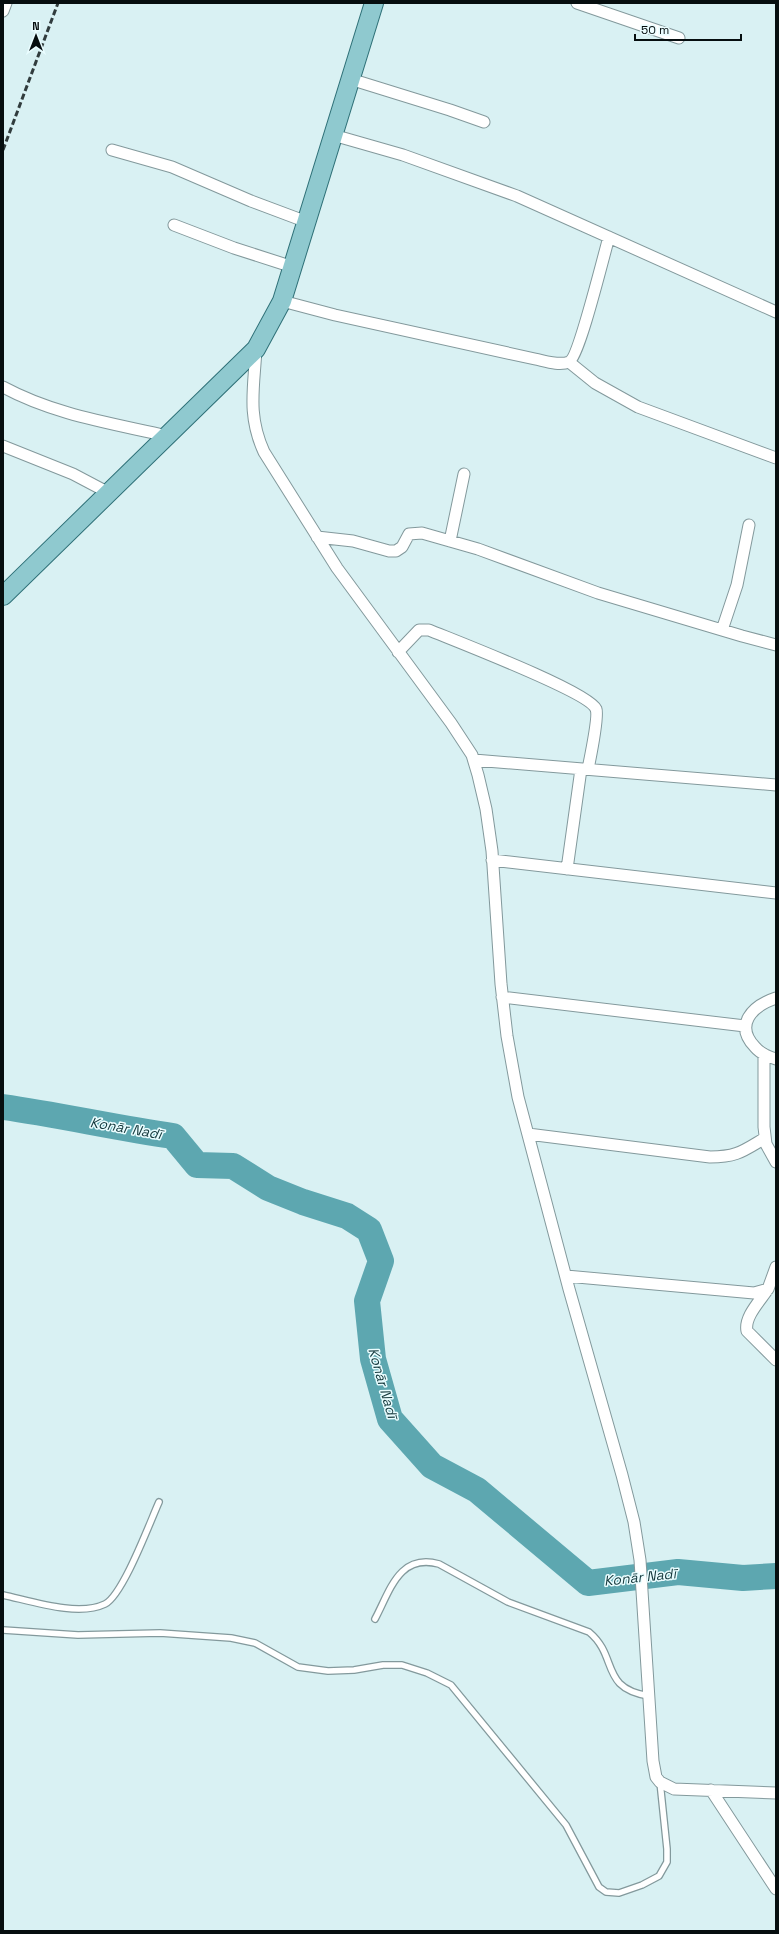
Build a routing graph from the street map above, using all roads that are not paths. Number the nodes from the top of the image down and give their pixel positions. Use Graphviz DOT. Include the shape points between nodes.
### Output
graph roads {
  1 [pos="6,3"];
  2 [pos="374,3"];
  3 [pos="577,3"];
  4 [pos="3,11"];
  5 [pos="679,38"];
  6 [pos="350,80"];
  7 [pos="484,122"];
  8 [pos="333,135"];
  9 [pos="112,150"];
  10 [pos="307,222"];
  11 [pos="174,225"];
  12 [pos="609,237"];
  13 [pos="293,267"];
  14 [pos="282,302"];
  15 [pos="776,312"];
  16 [pos="256,349"];
  17 [pos="569,362"];
  18 [pos="3,387"];
  19 [pos="167,436"];
  20 [pos="3,446"];
  21 [pos="776,458"];
  22 [pos="464,474"];
  23 [pos="109,493"];
  24 [pos="749,525"];
  25 [pos="317,537"];
  26 [pos="450,541"];
  27 [pos="3,596"];
  28 [pos="722,630"];
  29 [pos="776,645"];
  30 [pos="398,652"];
  31 [pos="474,760"];
  32 [pos="584,769"];
  33 [pos="776,785"];
  34 [pos="492,860"];
  35 [pos="567,869"];
  36 [pos="776,893"];
  37 [pos="502,997"];
  38 [pos="776,998"];
  39 [pos="745,1026"];
  40 [pos="764,1054"];
  41 [pos="776,1059"];
  42 [pos="528,1134"];
  43 [pos="765,1138"];
  44 [pos="776,1162"];
  45 [pos="776,1267"];
  46 [pos="566,1276"];
  47 [pos="768,1289"];
  48 [pos="776,1360"];
  49 [pos="160,1502"];
  50 [pos="3,1595"];
  51 [pos="375,1619"];
  52 [pos="3,1630"];
  53 [pos="649,1696"];
  54 [pos="660,1782"];
  55 [pos="711,1790"];
  56 [pos="776,1793"];
  57 [pos="776,1889"];
  1 -- 4 [label="street"];
  2 -- 6 [label="main road"];
  3 -- 5 [label="street"];
  6 -- 7 [label="street"];
  6 -- 8 [label="main road"];
  8 -- 10 [label="main road"];
  8 -- 12 [label="street" via="403,155 517,196"];
  9 -- 10 [label="street" via="172,167"];
  10 -- 13 [label="main road"];
  11 -- 13 [label="street"];
  12 -- 15 [label="street"];
  12 -- 17 [label="street" via="583,330 574,358"];
  13 -- 14 [label="main road"];
  14 -- 16 [label="main road"];
  14 -- 17 [label="street" via="535,359"];
  16 -- 19 [label="main road"];
  16 -- 25 [label="street" via="253,404 256,434 264,452"];
  17 -- 21 [label="street" via="595,383 638,406"];
  18 -- 19 [label="street" via="23,398 60,412"];
  19 -- 23 [label="main road"];
  20 -- 23 [label="street" via="74,474"];
  22 -- 26 [label="street"];
  23 -- 27 [label="main road"];
  24 -- 28 [label="street" via="737,585"];
  25 -- 26 [label="street" via="354,541 389,550 402,547 409,534 414,532"];
  25 -- 30 [label="street"];
  26 -- 28 [label="street" via="598,593"];
  28 -- 29 [label="street"];
  30 -- 31 [label="street" via="451,722"];
  30 -- 32 [label="street" via="419,630 429,630 547,680 592,703 597,713"];
  31 -- 32 [label="street"];
  31 -- 34 [label="street" via="486,809"];
  32 -- 33 [label="street"];
  32 -- 35 [label="street"];
  34 -- 35 [label="street"];
  34 -- 37 [label="street"];
  35 -- 36 [label="street"];
  37 -- 39 [label="street"];
  37 -- 42 [label="street" via="518,1097"];
  38 -- 39 [label="street" via="758,1007 748,1017"];
  39 -- 40 [label="street" via="745,1035 749,1042"];
  40 -- 41 [label="street"];
  40 -- 43 [label="street"];
  42 -- 43 [label="street" via="722,1157 737,1155"];
  42 -- 46 [label="street"];
  43 -- 44 [label="street"];
  45 -- 47 [label="street"];
  46 -- 47 [label="street" via="728,1292 754,1293"];
  46 -- 53 [label="street" via="634,1522 640,1560"];
  47 -- 48 [label="street" via="748,1318 746,1327"];
  49 -- 50 [label="lane" via="121,1586 106,1604 90,1609 74,1609"];
  51 -- 53 [label="lane" via="399,1573 408,1565 420,1561 439,1564 508,1602 589,1632 596,1638 621,1685 634,1693"];
  52 -- 54 [label="lane" via="78,1635 160,1633 231,1638 254,1643 298,1666 354,1670 402,1665 427,1673 451,1685 468,1705 566,1825 599,1887 606,1892 619,1893 642,1885 659,1876 667,1862"];
  53 -- 54 [label="street" via="653,1761 656,1777"];
  54 -- 55 [label="street" via="674,1789"];
  55 -- 56 [label="street"];
  55 -- 57 [label="street"];
}
